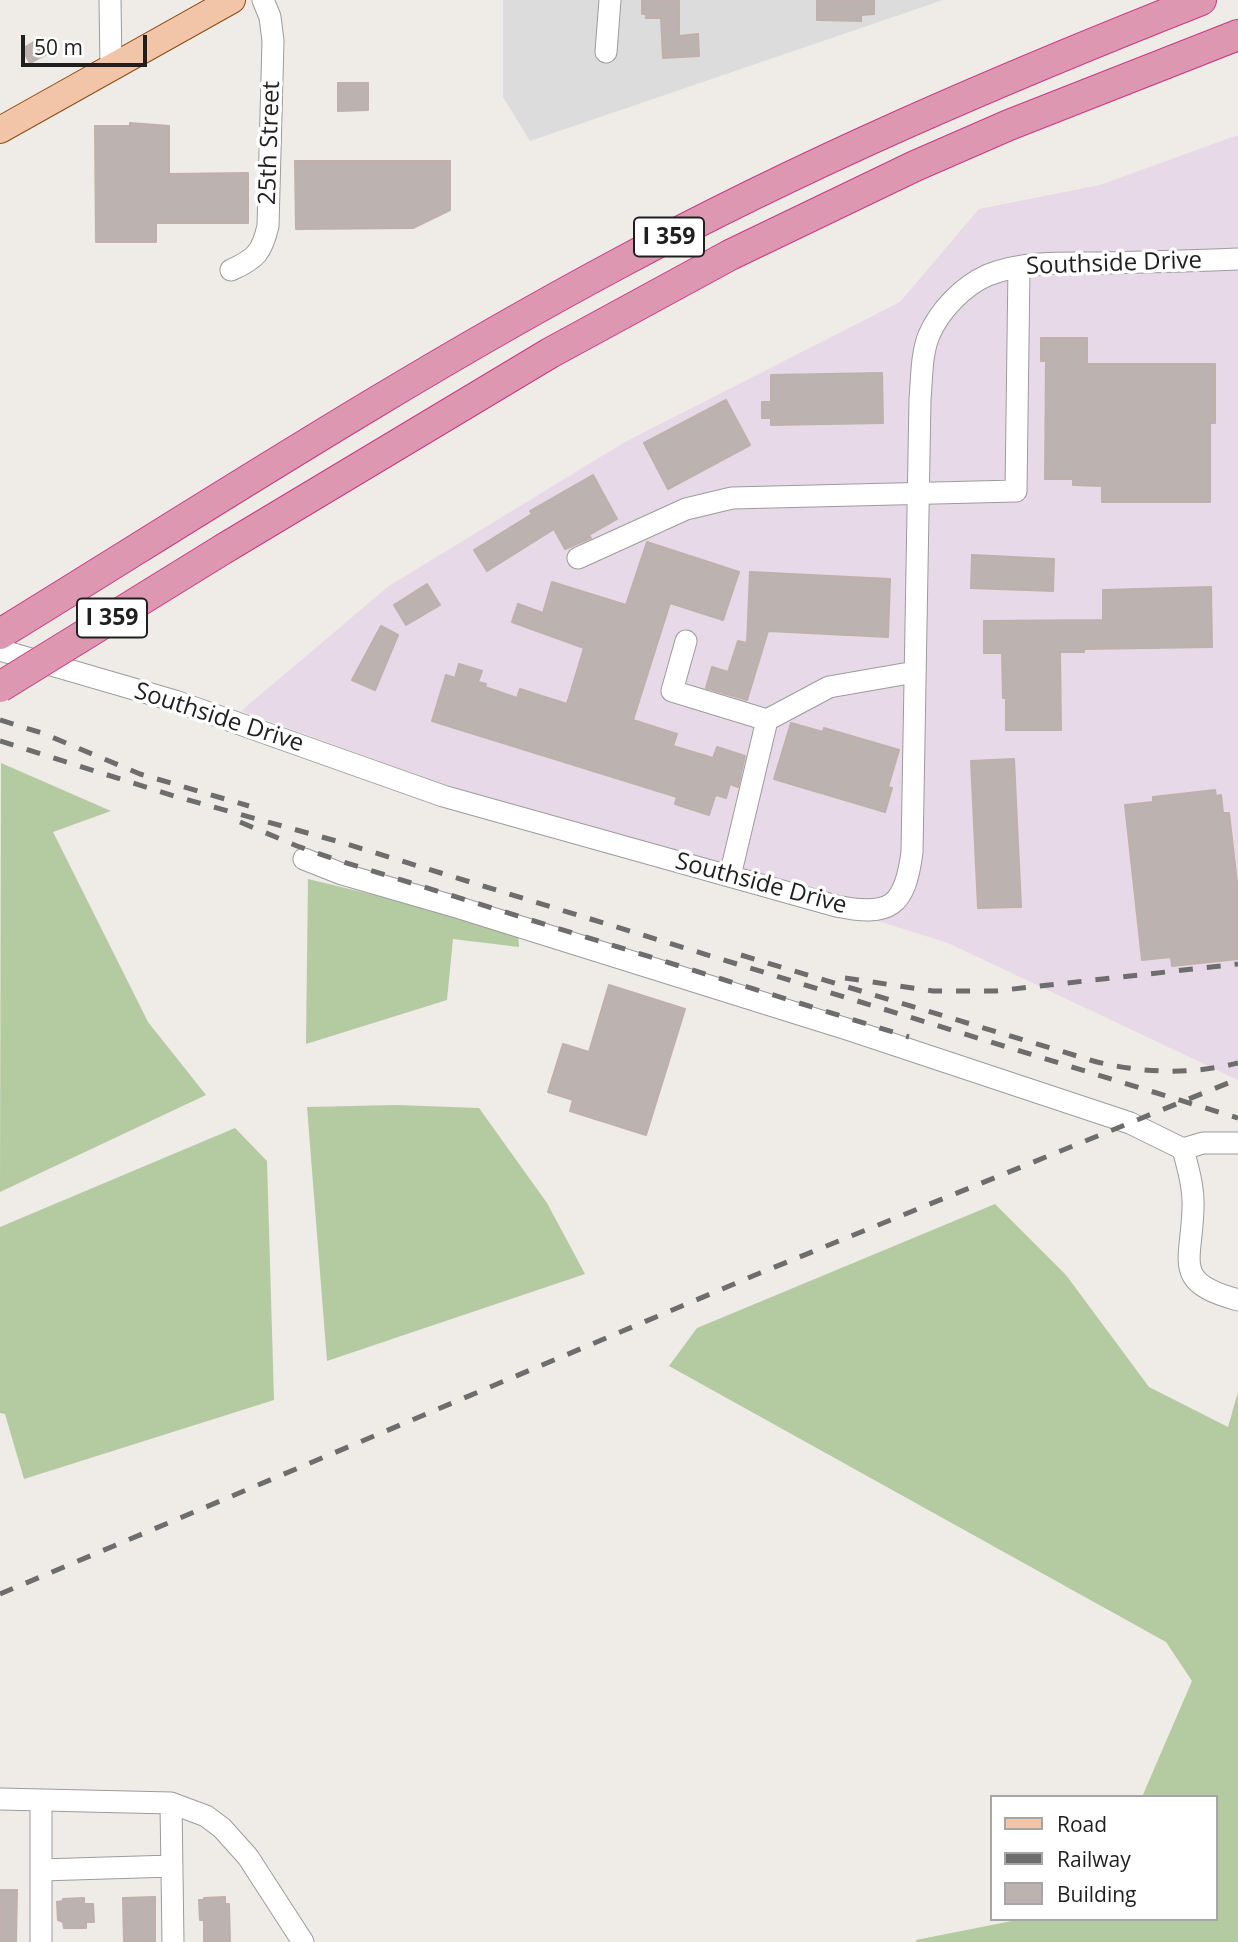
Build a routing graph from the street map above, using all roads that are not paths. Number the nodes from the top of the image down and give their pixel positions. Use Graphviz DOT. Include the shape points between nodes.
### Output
graph roads {
  1 [pos="110,0"];
  2 [pos="232,0"];
  3 [pos="263,0"];
  4 [pos="610,0"];
  5 [pos="1201,0"];
  6 [pos="1238,35"];
  7 [pos="606,52"];
  8 [pos="111,67"];
  9 [pos="0,130"];
  10 [pos="1238,259"];
  11 [pos="1019,267"];
  12 [pos="232,270"];
  13 [pos="918,492"];
  14 [pos="578,558"];
  15 [pos="0,634"];
  16 [pos="686,641"];
  17 [pos="0,650"];
  18 [pos="915,672"];
  19 [pos="0,687"];
  20 [pos="767,720"];
  21 [pos="304,859"];
  22 [pos="730,876"];
  23 [pos="909,1037"];
  24 [pos="1064,1101"];
  25 [pos="1238,1143"];
  26 [pos="1183,1149"];
  27 [pos="1238,1300"];
  28 [pos="0,1799"];
  29 [pos="41,1800"];
  30 [pos="171,1803"];
  31 [pos="172,1866"];
  32 [pos="41,1870"];
  33 [pos="41,1942"];
  34 [pos="173,1942"];
  35 [pos="303,1942"];
  1 -- 8 [label="street"];
  2 -- 8 [label="main road"];
  3 -- 12 [label="street, 25th Street" via="273,41 268,226 263,246 250,261"];
  4 -- 7 [label="street"];
  5 -- 15 [label="highway, I 359" via="923,114 701,220 486,337"];
  6 -- 19 [label="highway, I 359, bridge" via="1009,125 730,255 550,353"];
  8 -- 9 [label="main road"];
  10 -- 11 [label="street, Southside Drive"];
  11 -- 13 [label="street, Southside Drive" via="986,276 967,288 945,309 929,336 920,399"];
  11 -- 13 [label="street" via="1016,491"];
  13 -- 14 [label="street" via="732,498 686,509"];
  13 -- 18 [label="street, Southside Drive"];
  16 -- 20 [label="street" via="672,691"];
  17 -- 22 [label="street, Southside Drive" via="174,701 443,796"];
  18 -- 20 [label="street" via="829,687"];
  18 -- 22 [label="street, Southside Drive" via="912,852 903,891 890,906 853,910"];
  20 -- 22 [label="street"];
  21 -- 24 [label="street"];
  23 -- 24 [label="street" via="955,1052"];
  24 -- 26 [label="street" via="1130,1123"];
  25 -- 26 [label="street" via="1203,1143"];
  26 -- 27 [label="street" via="1192,1184 1191,1272 1198,1284 1216,1295"];
  28 -- 29 [label="street"];
  29 -- 30 [label="street"];
  29 -- 32 [label="street"];
  30 -- 31 [label="street"];
  30 -- 35 [label="street" via="206,1816 229,1835"];
  31 -- 32 [label="street"];
  31 -- 34 [label="street"];
  32 -- 33 [label="street"];
}
